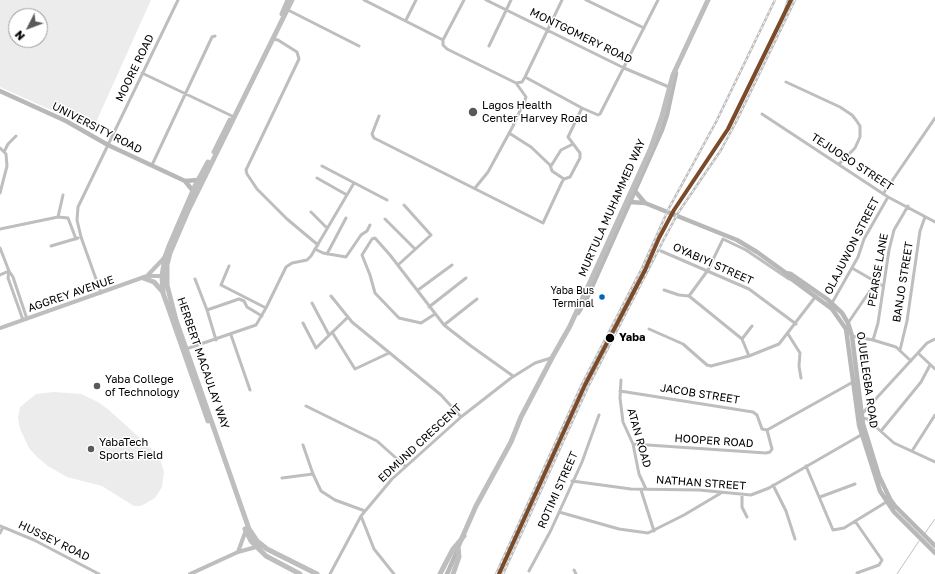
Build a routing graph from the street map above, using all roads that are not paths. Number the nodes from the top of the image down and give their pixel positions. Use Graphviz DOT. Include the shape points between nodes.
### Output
graph roads {
  1 [pos="178,0"];
  2 [pos="288,0"];
  3 [pos="292,0"];
  4 [pos="364,0"];
  5 [pos="416,0"];
  6 [pos="464,0"];
  7 [pos="486,0"];
  8 [pos="512,0"];
  9 [pos="562,0"];
  10 [pos="586,0"];
  11 [pos="658,0"];
  12 [pos="708,0"];
  13 [pos="288,10"];
  14 [pos="507,10"];
  15 [pos="406,20"];
  16 [pos="644,28"];
  17 [pos="547,30"];
  18 [pos="215,36"];
  19 [pos="273,39"];
  20 [pos="443,40"];
  21 [pos="359,46"];
  22 [pos="489,46"];
  23 [pos="680,58"];
  24 [pos="624,68"];
  25 [pos="142,73"];
  26 [pos="525,77"];
  27 [pos="786,82"];
  28 [pos="516,83"];
  29 [pos="669,87"];
  30 [pos="0,92"];
  31 [pos="185,93"];
  32 [pos="582,108"];
  33 [pos="762,114"];
  34 [pos="232,116"];
  35 [pos="379,116"];
  36 [pos="935,118"];
  37 [pos="509,133"];
  38 [pos="16,136"];
  39 [pos="573,144"];
  40 [pos="108,145"];
  41 [pos="0,148"];
  42 [pos="4,152"];
  43 [pos="839,164"];
  44 [pos="152,166"];
  45 [pos="322,166"];
  46 [pos="551,166"];
  47 [pos="317,178"];
  48 [pos="564,179"];
  49 [pos="198,180"];
  50 [pos="185,181"];
  51 [pos="354,182"];
  52 [pos="475,188"];
  53 [pos="635,191"];
  54 [pos="193,192"];
  55 [pos="0,193"];
  56 [pos="63,194"];
  57 [pos="883,194"];
  58 [pos="347,195"];
  59 [pos="888,196"];
  60 [pos="387,200"];
  61 [pos="630,202"];
  62 [pos="645,203"];
  63 [pos="404,206"];
  64 [pos="908,206"];
  65 [pos="311,212"];
  66 [pos="58,217"];
  67 [pos="925,217"];
  68 [pos="346,218"];
  69 [pos="385,219"];
  70 [pos="935,222"];
  71 [pos="370,225"];
  72 [pos="0,228"];
  73 [pos="328,228"];
  74 [pos="81,237"];
  75 [pos="76,239"];
  76 [pos="318,245"];
  77 [pos="51,246"];
  78 [pos="0,248"];
  79 [pos="315,249"];
  80 [pos="415,249"];
  81 [pos="661,251"];
  82 [pos="327,254"];
  83 [pos="165,257"];
  84 [pos="398,265"];
  85 [pos="452,265"];
  86 [pos="229,266"];
  87 [pos="852,268"];
  88 [pos="708,270"];
  89 [pos="8,271"];
  90 [pos="784,271"];
  91 [pos="0,274"];
  92 [pos="162,276"];
  93 [pos="145,277"];
  94 [pos="466,278"];
  95 [pos="195,279"];
  96 [pos="876,282"];
  97 [pos="797,283"];
  98 [pos="883,286"];
  99 [pos="418,290"];
  100 [pos="664,290"];
  101 [pos="101,293"];
  102 [pos="163,293"];
  103 [pos="817,295"];
  104 [pos="331,296"];
  105 [pos="689,296"];
  106 [pos="477,299"];
  107 [pos="312,303"];
  108 [pos="832,303"];
  109 [pos="429,307"];
  110 [pos="266,308"];
  111 [pos="207,310"];
  112 [pos="435,314"];
  113 [pos="262,316"];
  114 [pos="347,318"];
  115 [pos="25,319"];
  116 [pos="303,323"];
  117 [pos="848,323"];
  118 [pos="796,324"];
  119 [pos="444,325"];
  120 [pos="570,326"];
  121 [pos="752,326"];
  122 [pos="0,328"];
  123 [pos="649,329"];
  124 [pos="331,333"];
  125 [pos="788,334"];
  126 [pos="231,335"];
  127 [pos="852,336"];
  128 [pos="742,339"];
  129 [pos="935,339"];
  130 [pos="216,340"];
  131 [pos="873,340"];
  132 [pos="186,349"];
  133 [pos="900,350"];
  134 [pos="389,353"];
  135 [pos="918,353"];
  136 [pos="552,356"];
  137 [pos="750,356"];
  138 [pos="911,361"];
  139 [pos="930,365"];
  140 [pos="935,369"];
  141 [pos="513,376"];
  142 [pos="801,378"];
  143 [pos="621,380"];
  144 [pos="853,382"];
  145 [pos="250,390"];
  146 [pos="620,391"];
  147 [pos="306,406"];
  148 [pos="599,415"];
  149 [pos="935,415"];
  150 [pos="461,416"];
  151 [pos="861,416"];
  152 [pos="767,430"];
  153 [pos="880,431"];
  154 [pos="861,435"];
  155 [pos="633,444"];
  156 [pos="303,446"];
  157 [pos="912,451"];
  158 [pos="935,462"];
  159 [pos="405,466"];
  160 [pos="806,466"];
  161 [pos="313,474"];
  162 [pos="282,478"];
  163 [pos="572,481"];
  164 [pos="856,484"];
  165 [pos="773,485"];
  166 [pos="646,489"];
  167 [pos="641,490"];
  168 [pos="721,493"];
  169 [pos="742,496"];
  170 [pos="820,497"];
  171 [pos="888,501"];
  172 [pos="365,511"];
  173 [pos="559,512"];
  174 [pos="361,516"];
  175 [pos="747,517"];
  176 [pos="856,521"];
  177 [pos="1,526"];
  178 [pos="246,530"];
  179 [pos="654,531"];
  180 [pos="0,533"];
  181 [pos="464,536"];
  182 [pos="924,538"];
  183 [pos="795,539"];
  184 [pos="935,546"];
  185 [pos="256,547"];
  186 [pos="238,552"];
  187 [pos="935,553"];
  188 [pos="574,570"];
  189 [pos="529,571"];
  190 [pos="857,573"];
  191 [pos="99,574"];
  192 [pos="190,574"];
  193 [pos="300,574"];
  194 [pos="317,574"];
  195 [pos="330,574"];
  196 [pos="394,574"];
  197 [pos="440,574"];
  198 [pos="449,574"];
  199 [pos="576,574"];
  1 -- 25 [label="street, MOORE ROAD"];
  2 -- 34 [label="main road, HERBERT MACAULAY WAY"];
  3 -- 13 [label="main road, HERBERT MACAULAY WAY"];
  4 -- 15 [label="street"];
  5 -- 15 [label="street"];
  6 -- 20 [label="street"];
  7 -- 14 [label="street, MONTGOMERY ROAD"];
  8 -- 14 [label="street"];
  9 -- 17 [label="street"];
  10 -- 16 [label="street"];
  11 -- 16 [label="street"];
  12 -- 23 [label="main road, MURTULA MUHAMMED WAY"];
  13 -- 19 [label="main road, HERBERT MACAULAY WAY"];
  13 -- 21 [label="street"];
  14 -- 17 [label="street, MONTGOMERY ROAD"];
  14 -- 22 [label="street"];
  15 -- 20 [label="street"];
  16 -- 24 [label="street"];
  17 -- 24 [label="street, MONTGOMERY ROAD"];
  17 -- 26 [label="street"];
  18 -- 31 [label="street" via="212,37"];
  19 -- 76 [label="street" via="297,52 299,59 246,170 256,189"];
  19 -- 132 [label="main road, HERBERT MACAULAY WAY" via="196,194 170,253 167,285"];
  20 -- 28 [label="street" via="443,45 447,49"];
  23 -- 29 [label="main road, MURTULA MUHAMMED WAY"];
  23 -- 53 [label="main road" via="667,115"];
  24 -- 29 [label="street, MONTGOMERY ROAD"];
  24 -- 32 [label="street" via="600,114"];
  25 -- 31 [label="street"];
  25 -- 40 [label="street, MOORE ROAD"];
  26 -- 28 [label="street" via="522,82"];
  26 -- 32 [label="street"];
  27 -- 43 [label="street" via="852,115 860,126 860,137 855,148"];
  28 -- 37 [label="street" via="526,97"];
  29 -- 120 [label="main road, MURTULA MUHAMMED WAY" via="650,150"];
  30 -- 40 [label="main road, UNIVERSITY ROAD" via="66,121"];
  31 -- 34 [label="street"];
  31 -- 44 [label="street"];
  32 -- 39 [label="street" via="568,137"];
  33 -- 43 [label="street, TEJUOSO STREET"];
  34 -- 49 [label="main road, HERBERT MACAULAY WAY"];
  35 -- 52 [label="street" via="372,134 374,138"];
  36 -- 57 [label="street"];
  37 -- 46 [label="street"];
  37 -- 52 [label="street" via="488,172"];
  38 -- 42 [label="street"];
  39 -- 46 [label="street" via="561,150"];
  39 -- 48 [label="street" via="580,153 580,158 570,177"];
  40 -- 44 [label="main road, UNIVERSITY ROAD"];
  40 -- 74 [label="street, MOORE ROAD" via="78,207 77,220"];
  41 -- 42 [label="street"];
  42 -- 55 [label="street" via="7,166"];
  43 -- 57 [label="street, TEJUOSO STREET"];
  44 -- 50 [label="main road, UNIVERSITY ROAD"];
  45 -- 51 [label="street"];
  46 -- 48 [label="street" via="552,171"];
  47 -- 58 [label="street"];
  48 -- 52 [label="street" via="543,222"];
  49 -- 50 [label="main road"];
  49 -- 54 [label="main road, HERBERT MACAULAY WAY"];
  50 -- 54 [label="main road"];
  51 -- 58 [label="street"];
  51 -- 60 [label="street"];
  53 -- 61 [label="main road"];
  53 -- 62 [label="main road"];
  54 -- 83 [label="main road, HERBERT MACAULAY WAY"];
  56 -- 66 [label="street"];
  57 -- 59 [label="street, TEJUOSO STREET"];
  58 -- 73 [label="street"];
  59 -- 64 [label="street, TEJUOSO STREET"];
  59 -- 87 [label="street, OLAJUWON STREET" via="864,239"];
  61 -- 62 [label="main road"];
  61 -- 120 [label="main road" via="587,298"];
  62 -- 90 [label="main road, OJUELEGBA ROAD" via="716,231 757,252"];
  63 -- 80 [label="street" via="431,235"];
  64 -- 67 [label="street, TEJUOSO STREET"];
  64 -- 98 [label="street, PEARSE LANE" via="894,230"];
  65 -- 73 [label="street"];
  66 -- 72 [label="street"];
  66 -- 75 [label="street" via="68,218"];
  67 -- 70 [label="street, TEJUOSO STREET"];
  67 -- 133 [label="street, BANJO STREET" via="920,231 907,321"];
  68 -- 82 [label="street"];
  69 -- 80 [label="street"];
  71 -- 82 [label="street" via="348,256"];
  73 -- 76 [label="street"];
  74 -- 75 [label="street"];
  74 -- 101 [label="street, MOORE ROAD"];
  75 -- 77 [label="street"];
  76 -- 79 [label="street"];
  78 -- 89 [label="street"];
  79 -- 82 [label="street"];
  79 -- 110 [label="street" via="307,260 286,267"];
  80 -- 84 [label="street"];
  81 -- 88 [label="street, OYABIYI STREET"];
  83 -- 92 [label="main road, HERBERT MACAULAY WAY"];
  83 -- 93 [label="street"];
  84 -- 99 [label="street"];
  84 -- 112 [label="street" via="373,237 362,255 375,293 397,316 421,323"];
  85 -- 99 [label="street"];
  86 -- 110 [label="street" via="220,285"];
  87 -- 96 [label="street"];
  87 -- 108 [label="street, OLAJUWON STREET"];
  88 -- 97 [label="street" via="722,239 746,250"];
  88 -- 105 [label="street"];
  88 -- 118 [label="street, OYABIYI STREET" via="749,289"];
  89 -- 91 [label="street"];
  89 -- 115 [label="street" via="8,278"];
  90 -- 97 [label="main road, OJUELEGBA ROAD"];
  90 -- 103 [label="main road, OJUELEGBA ROAD"];
  92 -- 93 [label="street"];
  92 -- 102 [label="main road, HERBERT MACAULAY WAY"];
  93 -- 101 [label="street, AGGREY AVENUE"];
  93 -- 102 [label="main road" via="154,282"];
  94 -- 109 [label="street"];
  95 -- 111 [label="street"];
  96 -- 98 [label="street"];
  96 -- 117 [label="street"];
  97 -- 103 [label="main road, OJUELEGBA ROAD"];
  98 -- 131 [label="street, PEARSE LANE"];
  99 -- 109 [label="street"];
  100 -- 105 [label="street"];
  101 -- 115 [label="street, AGGREY AVENUE"];
  102 -- 178 [label="main road, HERBERT MACAULAY WAY"];
  103 -- 108 [label="main road, OJUELEGBA ROAD"];
  103 -- 118 [label="street, OLAJUWON STREET"];
  103 -- 144 [label="main road, OJUELEGBA ROAD" via="832,309 846,329"];
  104 -- 114 [label="street"];
  105 -- 128 [label="street"];
  106 -- 119 [label="street"];
  107 -- 124 [label="street"];
  108 -- 117 [label="main road, OJUELEGBA ROAD"];
  109 -- 112 [label="street"];
  110 -- 113 [label="street"];
  111 -- 113 [label="street" via="239,299"];
  111 -- 130 [label="street"];
  112 -- 119 [label="street"];
  113 -- 126 [label="street" via="256,325"];
  114 -- 124 [label="street"];
  114 -- 134 [label="street"];
  115 -- 122 [label="street, AGGREY AVENUE"];
  116 -- 124 [label="street" via="316,348"];
  117 -- 127 [label="main road, OJUELEGBA ROAD"];
  118 -- 125 [label="street, OLAJUWON STREET"];
  119 -- 141 [label="street"];
  120 -- 136 [label="main road, MURTULA MUHAMMED WAY"];
  121 -- 128 [label="street"];
  123 -- 137 [label="street, OLAJUWON STREET" via="683,344 707,365"];
  124 -- 134 [label="street" via="355,369"];
  125 -- 137 [label="street, OLAJUWON STREET" via="779,344"];
  125 -- 142 [label="street" via="800,353"];
  126 -- 130 [label="street"];
  126 -- 145 [label="street"];
  127 -- 131 [label="street"];
  127 -- 151 [label="main road, OJUELEGBA ROAD"];
  128 -- 137 [label="street"];
  129 -- 135 [label="street"];
  130 -- 132 [label="street"];
  131 -- 133 [label="street"];
  132 -- 194 [label="main road, HERBERT MACAULAY WAY" via="252,536 267,549"];
  133 -- 138 [label="street"];
  134 -- 150 [label="street"];
  135 -- 138 [label="street"];
  135 -- 139 [label="street"];
  136 -- 141 [label="street, EDMUND CRESCENT" via="550,360 535,363"];
  136 -- 181 [label="main road, MURTULA MUHAMMED WAY" via="511,442 476,506"];
  138 -- 151 [label="street"];
  139 -- 140 [label="street"];
  139 -- 153 [label="street" via="921,382"];
  141 -- 150 [label="street, EDMUND CRESCENT"];
  143 -- 146 [label="street, ATAN ROAD"];
  144 -- 152 [label="street"];
  144 -- 154 [label="main road, OJUELEGBA ROAD"];
  146 -- 152 [label="street, JACOB STREET" via="753,412 757,415 761,427"];
  146 -- 155 [label="street, ATAN ROAD" via="623,422"];
  147 -- 159 [label="street" via="377,441"];
  148 -- 163 [label="street, ROTIMI STREET" via="582,462"];
  149 -- 157 [label="street"];
  150 -- 159 [label="street, EDMUND CRESCENT"];
  151 -- 153 [label="street"];
  151 -- 171 [label="main road, OJUELEGBA ROAD"];
  152 -- 155 [label="street, HOOPER ROAD" via="772,449 766,453"];
  153 -- 157 [label="street"];
  154 -- 160 [label="street, NATHAN STREET"];
  154 -- 171 [label="main road, OJUELEGBA ROAD" via="880,491"];
  155 -- 166 [label="street, ATAN ROAD" via="639,474"];
  156 -- 161 [label="street"];
  157 -- 158 [label="street"];
  159 -- 172 [label="street, EDMUND CRESCENT"];
  160 -- 165 [label="street, NATHAN STREET"];
  160 -- 170 [label="street"];
  161 -- 162 [label="street"];
  161 -- 172 [label="street" via="321,491 327,496"];
  163 -- 167 [label="street, NATHAN STREET"];
  163 -- 173 [label="street, ROTIMI STREET"];
  164 -- 170 [label="street"];
  165 -- 169 [label="street, NATHAN STREET" via="760,493"];
  165 -- 183 [label="street" via="786,511"];
  166 -- 167 [label="street, NATHAN STREET"];
  166 -- 168 [label="street, NATHAN STREET"];
  167 -- 179 [label="street"];
  168 -- 169 [label="street, NATHAN STREET"];
  168 -- 179 [label="street"];
  169 -- 175 [label="street" via="742,507"];
  170 -- 176 [label="street" via="833,530 844,528"];
  171 -- 176 [label="street"];
  171 -- 182 [label="main road, OJUELEGBA ROAD"];
  172 -- 174 [label="street, EDMUND CRESCENT"];
  173 -- 179 [label="street" via="620,529"];
  173 -- 189 [label="street, ROTIMI STREET"];
  174 -- 195 [label="street, EDMUND CRESCENT"];
  174 -- 196 [label="street" via="374,549"];
  176 -- 190 [label="street" via="882,560 879,565"];
  177 -- 180 [label="street"];
  177 -- 191 [label="street, HUSSEY ROAD"];
  178 -- 185 [label="main road, HERBERT MACAULAY WAY"];
  178 -- 186 [label="street"];
  181 -- 197 [label="main road" via="453,548"];
  181 -- 198 [label="main road, MURTULA MUHAMMED WAY" via="458,547 459,557"];
  182 -- 184 [label="main road, OJUELEGBA ROAD"];
  182 -- 187 [label="main road, OJUELEGBA ROAD"];
  185 -- 186 [label="street"];
  185 -- 193 [label="main road, HERBERT MACAULAY WAY" via="266,556"];
  186 -- 192 [label="street"];
  188 -- 199 [label="street"];
}
